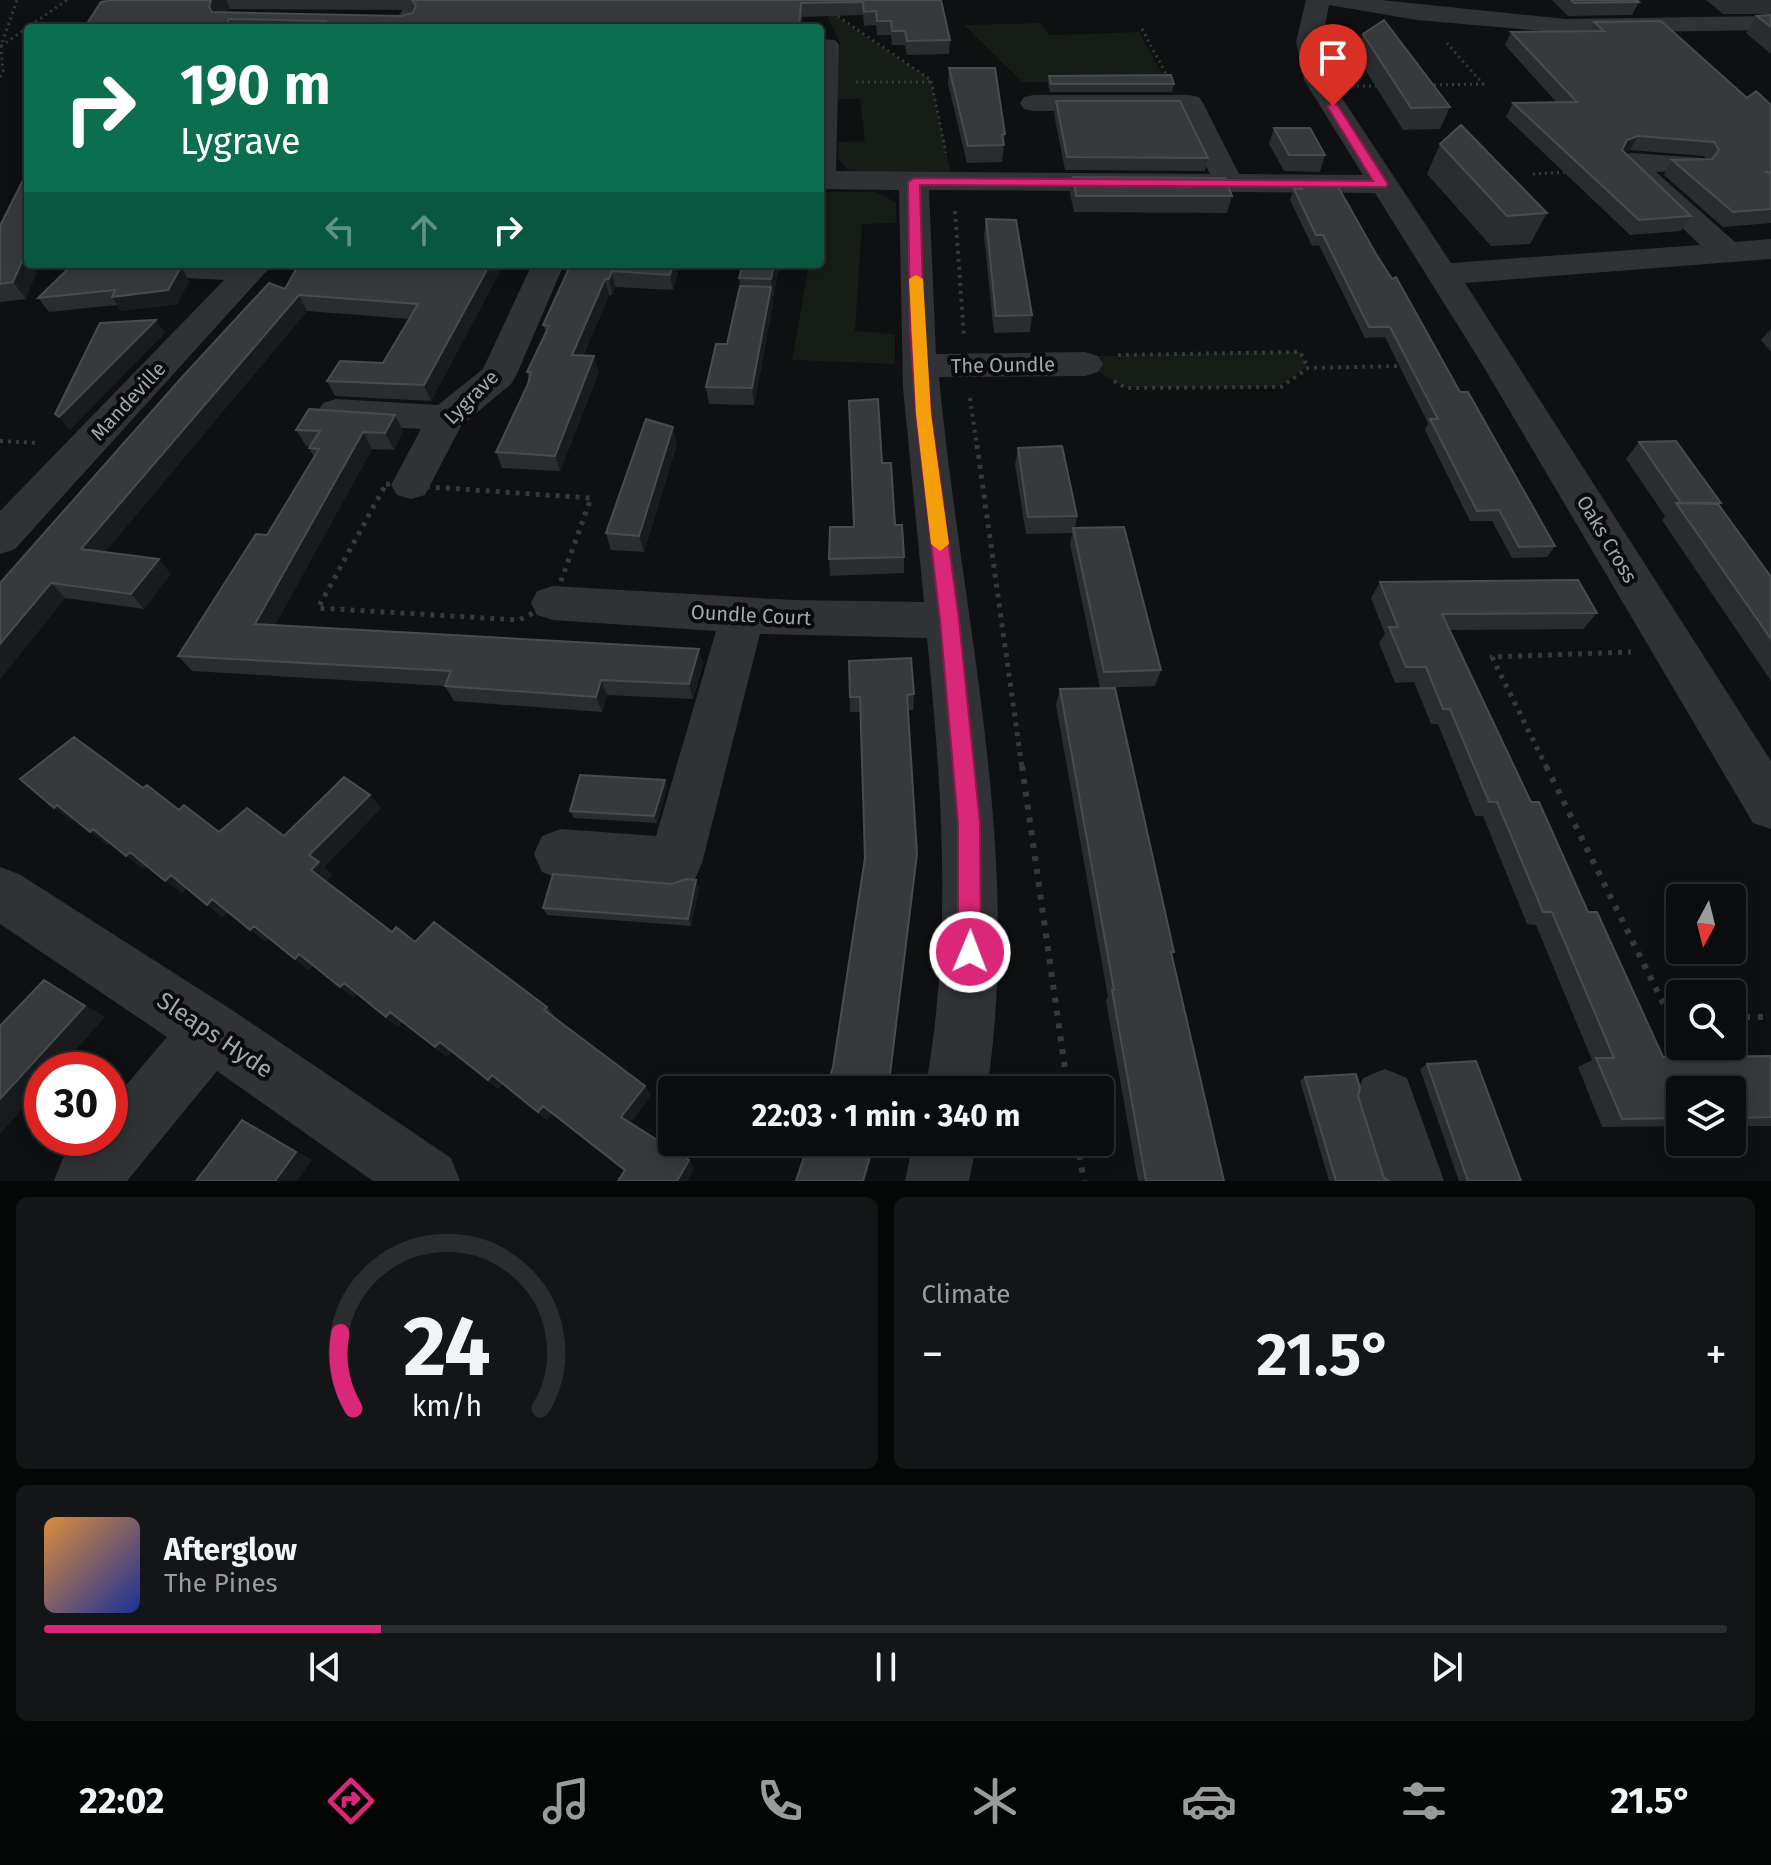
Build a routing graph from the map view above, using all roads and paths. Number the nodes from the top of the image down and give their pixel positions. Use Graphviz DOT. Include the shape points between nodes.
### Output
graph roads {
  1 [pos="17,0"];
  2 [pos="67,0"];
  3 [pos="422,0"];
  4 [pos="1318,0"];
  5 [pos="1336,0"];
  6 [pos="1542,0"];
  7 [pos="1744,0"];
  8 [pos="824,8"];
  9 [pos="377,20"];
  10 [pos="1770,23"];
  11 [pos="33,24"];
  12 [pos="404,24"];
  13 [pos="1566,26"];
  14 [pos="1142,29"];
  15 [pos="24,30"];
  16 [pos="1442,37"];
  17 [pos="1,46"];
  18 [pos="824,61"];
  19 [pos="0,77"];
  20 [pos="931,82"];
  21 [pos="1427,85"];
  22 [pos="1034,103"];
  23 [pos="1182,103"];
  24 [pos="1692,164"];
  25 [pos="1636,168"];
  26 [pos="1533,174"];
  27 [pos="824,180"];
  28 [pos="933,182"];
  29 [pos="1229,183"];
  30 [pos="1381,184"];
  31 [pos="1771,249"];
  32 [pos="1727,252"];
  33 [pos="253,268"];
  34 [pos="546,268"];
  35 [pos="1441,273"];
  36 [pos="206,319"];
  37 [pos="156,320"];
  38 [pos="1085,364"];
  39 [pos="921,366"];
  40 [pos="966,366"];
  41 [pos="1404,366"];
  42 [pos="1308,368"];
  43 [pos="326,412"];
  44 [pos="446,418"];
  45 [pos="411,485"];
  46 [pos="0,538"];
  47 [pos="553,603"];
  48 [pos="743,614"];
  49 [pos="950,620"];
  50 [pos="1675,651"];
  51 [pos="1771,806"];
  52 [pos="561,854"];
  53 [pos="0,893"];
  54 [pos="1666,1009"];
  55 [pos="1746,1017"];
  56 [pos="1771,1017"];
  57 [pos="211,1031"];
  58 [pos="959,1076"];
  59 [pos="1066,1076"];
  60 [pos="1385,1100"];
  61 [pos="942,1156"];
  62 [pos="1080,1156"];
  63 [pos="86,1181"];
  64 [pos="428,1181"];
  65 [pos="937,1181"];
  66 [pos="1084,1181"];
  67 [pos="1412,1181"];
  1 -- 17 [label="path"];
  2 -- 11 [label="path"];
  3 -- 12 [label="street"];
  4 -- 30 [label="street, Oaks Cross" via="1309,42 1317,80"];
  5 -- 13 [label="street"];
  6 -- 13 [label="street"];
  7 -- 10 [label="street"];
  8 -- 20 [label="path"];
  9 -- 12 [label="street"];
  10 -- 13 [label="street"];
  14 -- 23 [label="path"];
  15 -- 17 [label="path"];
  16 -- 21 [label="path" via="1483,84"];
  17 -- 19 [label="path"];
  18 -- 20 [label="path" via="858,83"];
  20 -- 28 [label="path"];
  22 -- 23 [label="street"];
  23 -- 29 [label="street" via="1189,103"];
  24 -- 25 [label="street" via="1631,162"];
  25 -- 26 [label="path"];
  25 -- 32 [label="street"];
  27 -- 28 [label="street"];
  28 -- 29 [label="street"];
  28 -- 39 [label="street, The Oundle" via="917,330"];
  28 -- 40 [label="path"];
  29 -- 30 [label="street"];
  30 -- 35 [label="street, Oaks Cross"];
  31 -- 32 [label="street"];
  32 -- 35 [label="street"];
  33 -- 36 [label="street, Mandeville"];
  34 -- 44 [label="street, Lygrave" via="498,376"];
  35 -- 50 [label="street, Oaks Cross"];
  36 -- 37 [label="street"];
  36 -- 46 [label="street, Mandeville"];
  38 -- 40 [label="street, The Oundle"];
  38 -- 42 [label="path" via="1126,388 1281,387"];
  38 -- 42 [label="path" via="1092,356 1300,352"];
  39 -- 40 [label="street, The Oundle"];
  39 -- 49 [label="street, The Oundle"];
  40 -- 59 [label="path"];
  41 -- 42 [label="path"];
  43 -- 44 [label="street"];
  44 -- 45 [label="street, Lygrave"];
  45 -- 47 [label="path" via="591,498"];
  45 -- 47 [label="path" via="386,484 318,608 519,620"];
  47 -- 48 [label="street, Oundle Court"];
  48 -- 49 [label="street, Oundle Court"];
  48 -- 52 [label="street" via="675,863"];
  49 -- 58 [label="street, The Oundle" via="971,890 969,983"];
  50 -- 51 [label="street, Oaks Cross"];
  50 -- 54 [label="path" via="1492,657"];
  53 -- 57 [label="street, Sleaps Hyde"];
  55 -- 56 [label="path"];
  57 -- 63 [label="street"];
  57 -- 64 [label="street, Sleaps Hyde"];
  60 -- 67 [label="street"];
  61 -- 65 [label="street"];
  62 -- 66 [label="path"];
}
